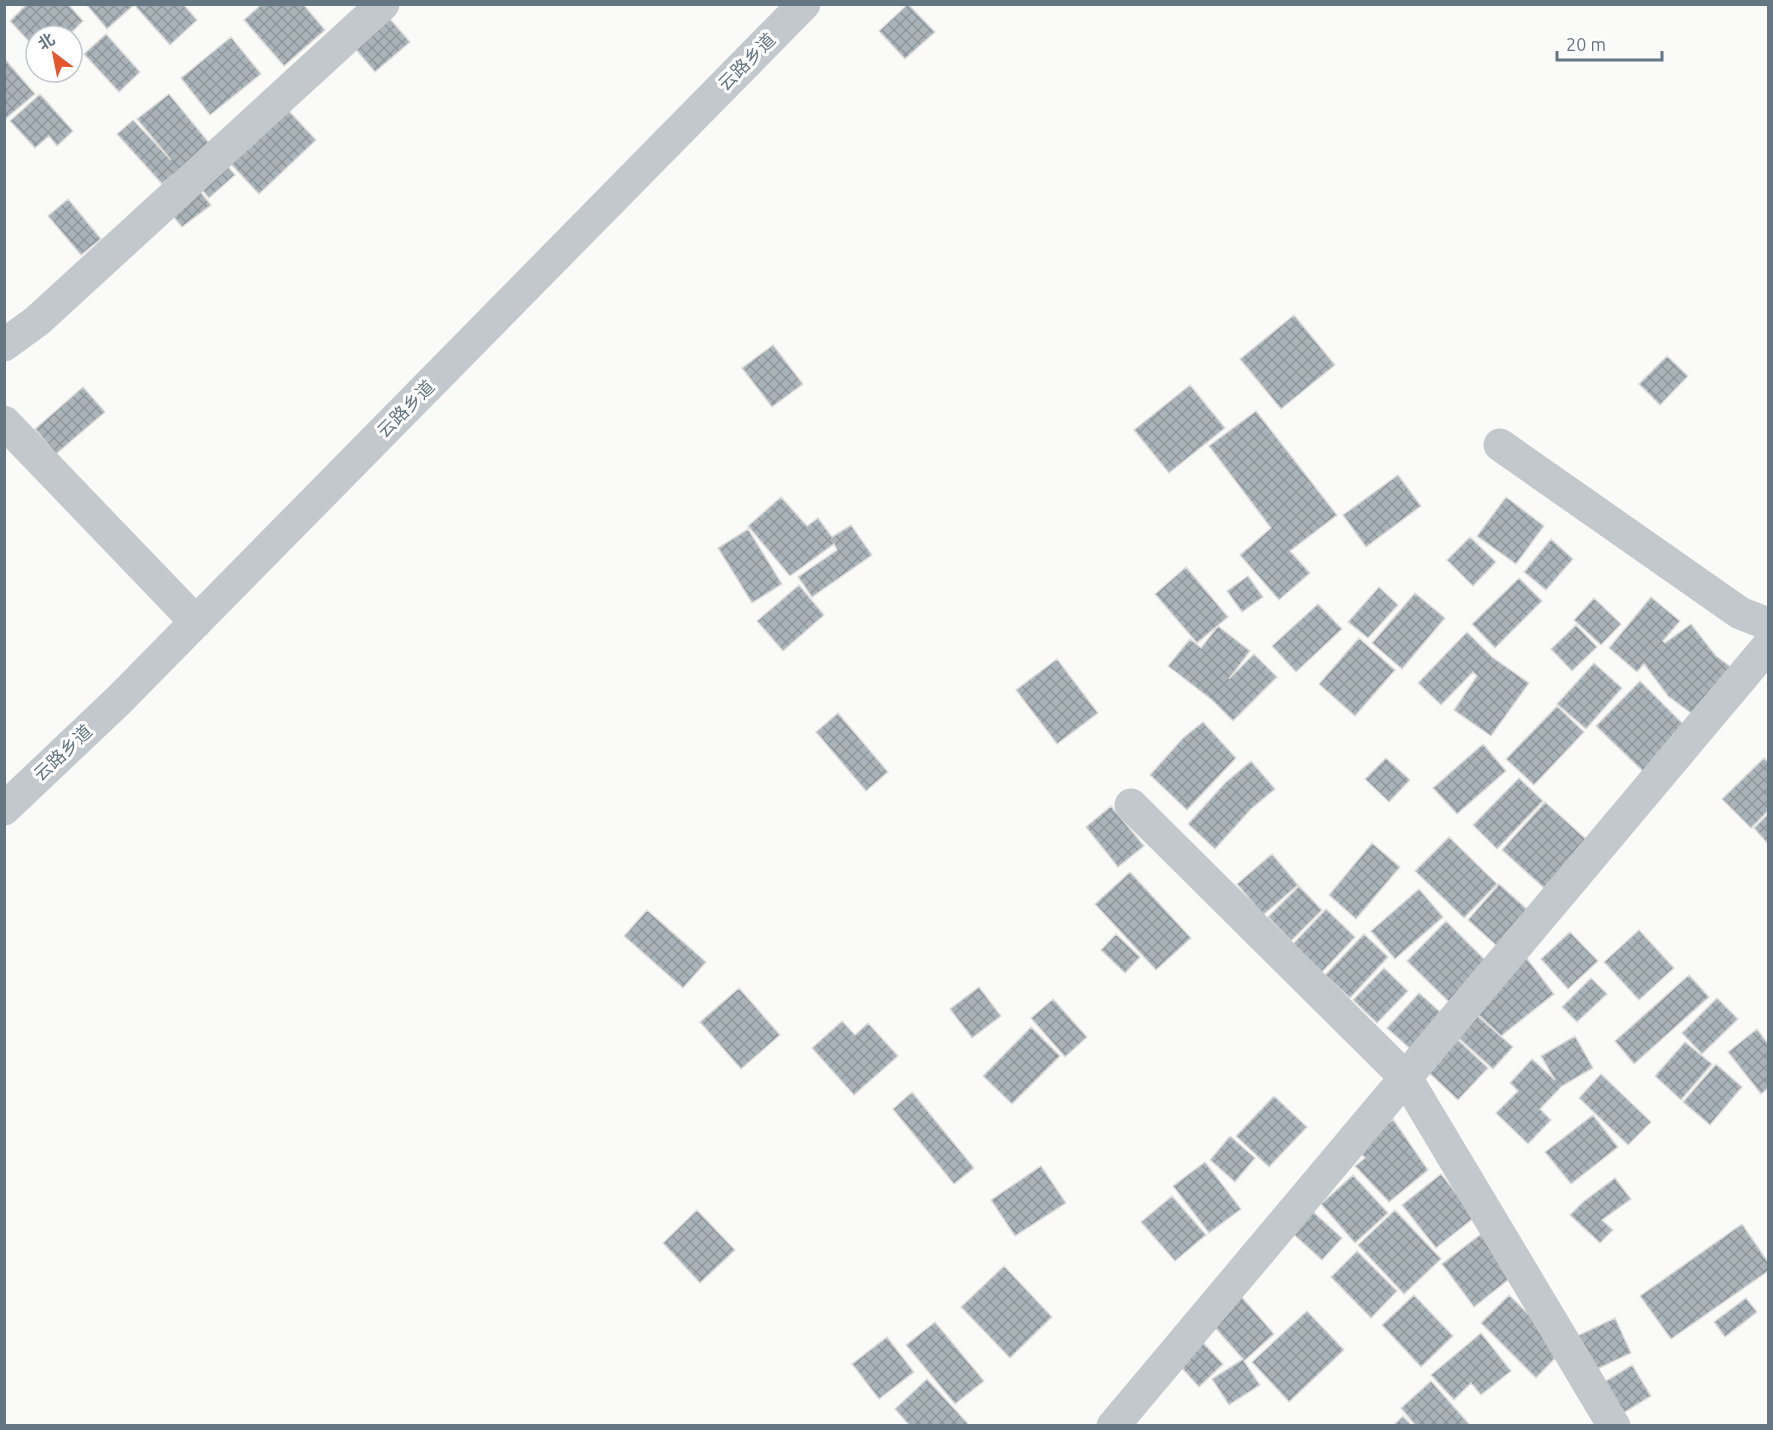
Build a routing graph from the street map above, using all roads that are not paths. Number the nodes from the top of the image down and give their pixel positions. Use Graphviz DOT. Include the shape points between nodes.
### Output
graph roads {
  1 [pos="383,4"];
  2 [pos="796,8"];
  3 [pos="4,345"];
  4 [pos="4,423"];
  5 [pos="1500,445"];
  6 [pos="196,622"];
  7 [pos="1768,624"];
  8 [pos="1768,646"];
  9 [pos="1131,805"];
  10 [pos="4,808"];
  11 [pos="1406,1078"];
  12 [pos="1113,1425"];
  13 [pos="1614,1425"];
  1 -- 3 [label="street" via="37,321"];
  2 -- 6 [label="street, 云路乡道"];
  4 -- 6 [label="street"];
  5 -- 7 [label="street" via="1740,613"];
  6 -- 10 [label="street, 云路乡道"];
  8 -- 11 [label="street"];
  9 -- 11 [label="street"];
  11 -- 12 [label="street"];
  11 -- 13 [label="street"];
}
